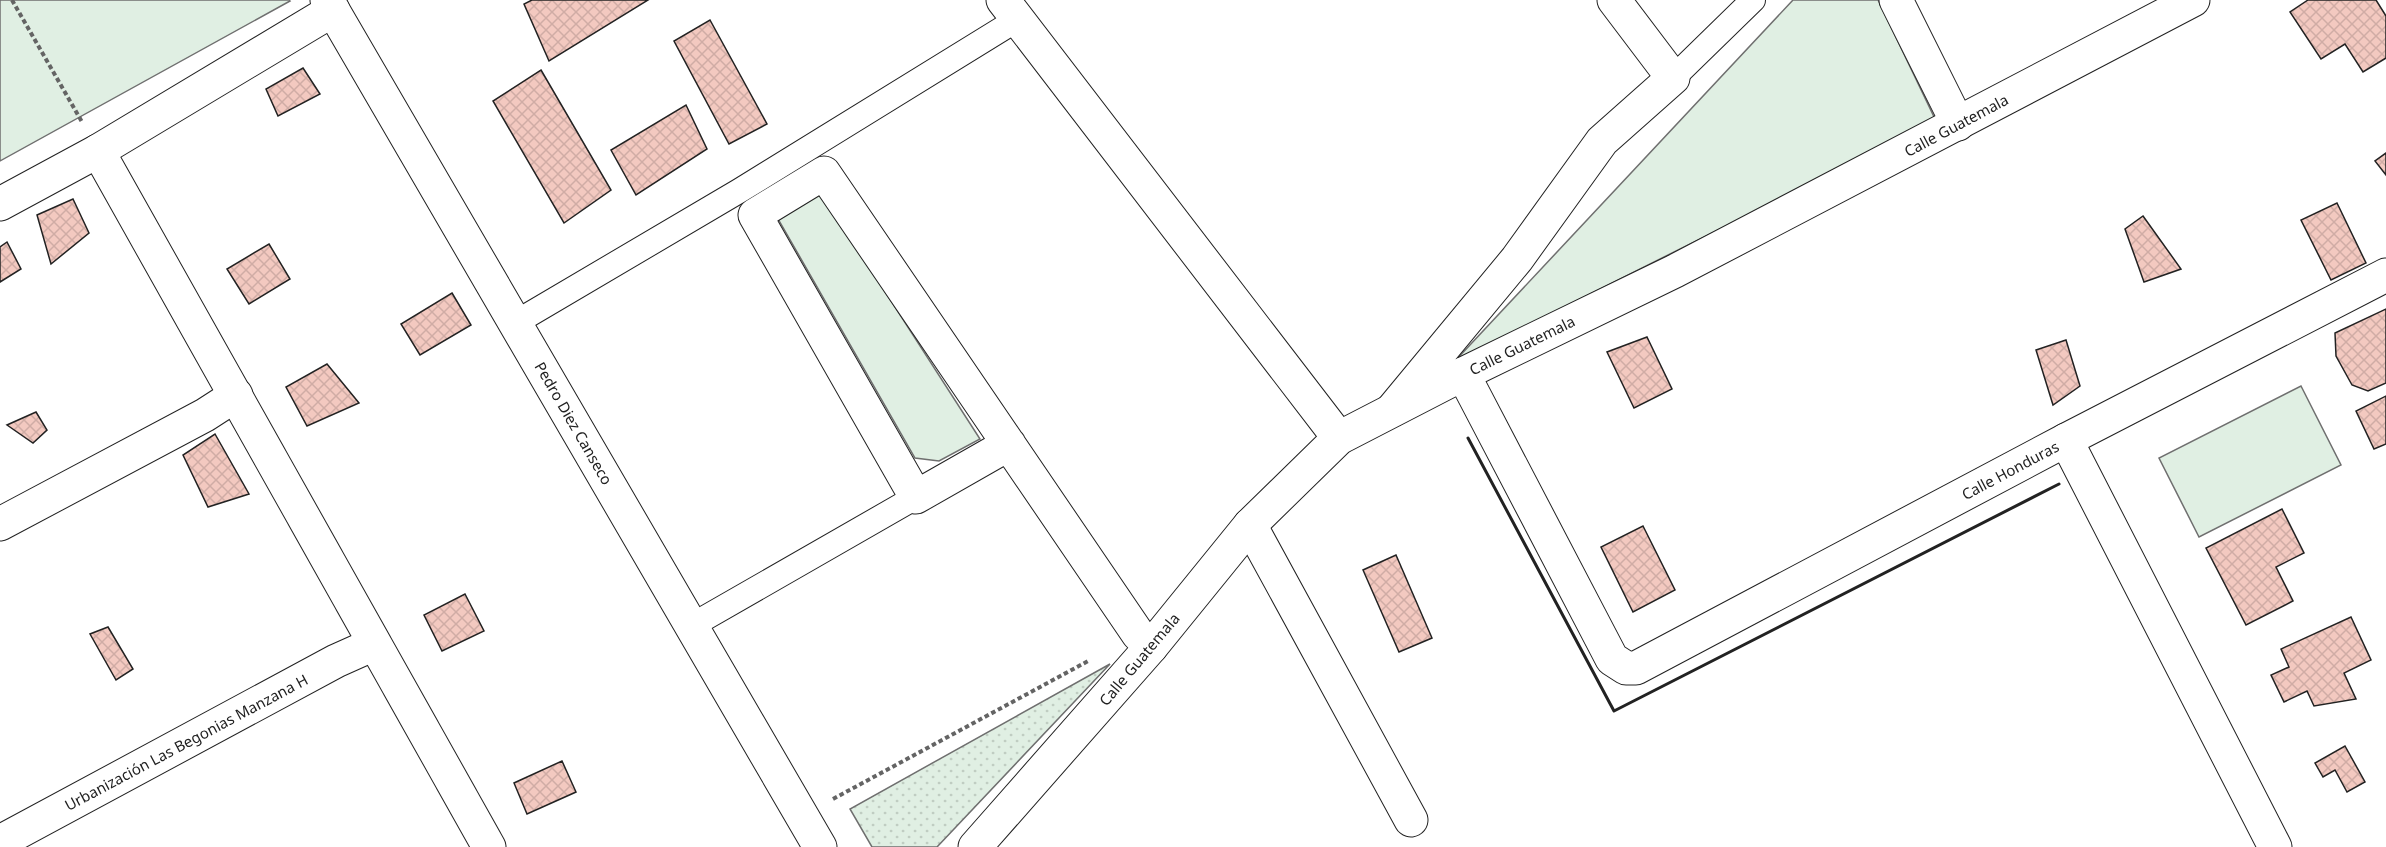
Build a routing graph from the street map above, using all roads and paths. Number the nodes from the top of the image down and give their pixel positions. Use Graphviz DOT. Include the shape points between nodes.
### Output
graph roads {
  1 [pos="12,0"];
  2 [pos="1614,0"];
  3 [pos="1753,0"];
  4 [pos="1896,0"];
  5 [pos="2193,0"];
  6 [pos="330,5"];
  7 [pos="1010,9"];
  8 [pos="1673,78"];
  9 [pos="1959,123"];
  10 [pos="98,151"];
  11 [pos="0,204"];
  12 [pos="2386,275"];
  13 [pos="515,323"];
  14 [pos="1463,374"];
  15 [pos="236,395"];
  16 [pos="1392,410"];
  17 [pos="1339,438"];
  18 [pos="2066,440"];
  19 [pos="1010,444"];
  20 [pos="916,497"];
  21 [pos="0,524"];
  22 [pos="1250,525"];
  23 [pos="691,626"];
  24 [pos="1144,640"];
  25 [pos="374,644"];
  26 [pos="802,816"];
  27 [pos="1411,820"];
  28 [pos="0,842"];
  29 [pos="489,847"];
  30 [pos="820,847"];
  31 [pos="975,847"];
  32 [pos="2275,847"];
  1 -- 10 [label="path"];
  2 -- 8 [label="street"];
  3 -- 8 [label="street"];
  4 -- 9 [label="street"];
  5 -- 9 [label="street, Calle Guatemala"];
  6 -- 10 [label="street"];
  6 -- 13 [label="street, Pedro Diez Canseco"];
  7 -- 13 [label="street" via="739,191"];
  7 -- 17 [label="street"];
  8 -- 16 [label="street" via="1602,141 1517,259"];
  9 -- 14 [label="street, Calle Guatemala" via="1674,271"];
  10 -- 11 [label="street"];
  10 -- 15 [label="street"];
  12 -- 18 [label="street, Calle Honduras"];
  13 -- 23 [label="street, Pedro Diez Canseco"];
  14 -- 16 [label="street, Calle Guatemala"];
  14 -- 18 [label="street, Calle Honduras" via="1612,658 1626,668 1636,668"];
  15 -- 21 [label="street"];
  15 -- 25 [label="street"];
  16 -- 17 [label="street, Calle Guatemala"];
  17 -- 22 [label="street, Calle Guatemala"];
  18 -- 32 [label="street"];
  19 -- 20 [label="street"];
  19 -- 20 [label="street" via="824,173 755,215"];
  19 -- 24 [label="street"];
  20 -- 23 [label="street"];
  22 -- 24 [label="street, Calle Guatemala"];
  22 -- 27 [label="street"];
  23 -- 26 [label="street, Pedro Diez Canseco"];
  24 -- 26 [label="path"];
  24 -- 31 [label="street, Calle Guatemala"];
  25 -- 28 [label="street, Urbanización Las Begonias Manzana H"];
  25 -- 29 [label="street"];
  26 -- 30 [label="street, Pedro Diez Canseco"];
}
